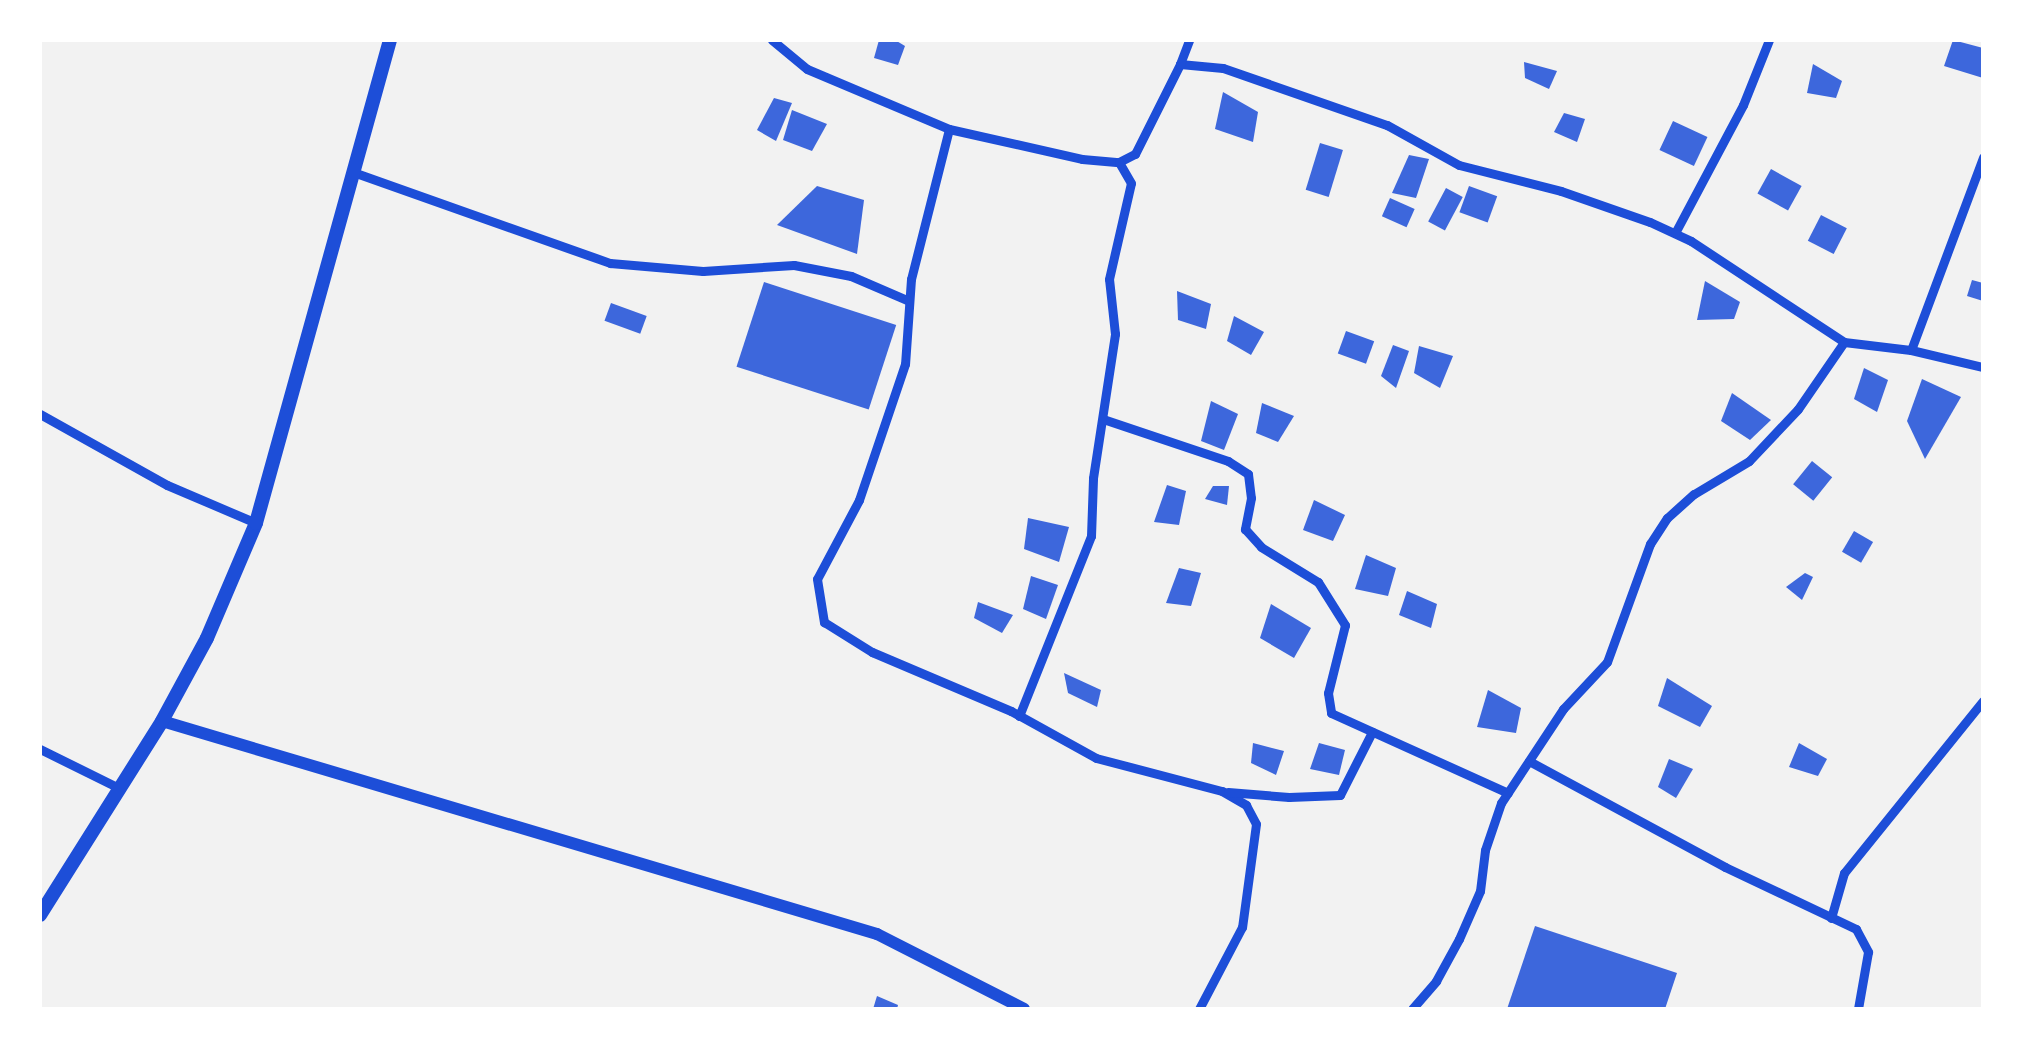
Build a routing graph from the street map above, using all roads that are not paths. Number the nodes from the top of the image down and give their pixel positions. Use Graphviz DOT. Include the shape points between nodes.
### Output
graph roads {
  1 [pos="390,40"];
  2 [pos="772,40"];
  3 [pos="1189,40"];
  4 [pos="1769,40"];
  5 [pos="1180,64"];
  6 [pos="950,128"];
  7 [pos="1983,157"];
  8 [pos="1119,162"];
  9 [pos="353,172"];
  10 [pos="1675,233"];
  11 [pos="909,301"];
  12 [pos="1844,342"];
  13 [pos="1911,350"];
  14 [pos="1983,367"];
  15 [pos="40,414"];
  16 [pos="1103,419"];
  17 [pos="256,524"];
  18 [pos="1983,700"];
  19 [pos="1020,716"];
  20 [pos="162,720"];
  21 [pos="1372,732"];
  22 [pos="40,749"];
  23 [pos="1530,761"];
  24 [pos="119,788"];
  25 [pos="1222,791"];
  26 [pos="1508,793"];
  27 [pos="40,915"];
  28 [pos="1831,918"];
  29 [pos="1024,1009"];
  30 [pos="1199,1009"];
  31 [pos="1412,1009"];
  32 [pos="1858,1009"];
  1 -- 9 [label="main road"];
  2 -- 6 [label="street" via="807,69"];
  3 -- 5 [label="street"];
  4 -- 10 [label="street" via="1743,105"];
  5 -- 8 [label="street" via="1135,154"];
  5 -- 10 [label="street" via="1223,68 1387,125 1459,165"];
  6 -- 8 [label="street"];
  6 -- 11 [label="street"];
  7 -- 13 [label="street"];
  8 -- 16 [label="street" via="1130,183 1109,279 1115,334"];
  9 -- 11 [label="street" via="610,263 703,271 794,264 852,276"];
  9 -- 17 [label="main road"];
  10 -- 12 [label="street"];
  11 -- 19 [label="street" via="905,364 859,500 818,579 824,622 872,652"];
  12 -- 13 [label="street"];
  12 -- 23 [label="street" via="1798,409 1749,461 1667,518 1650,544 1607,662 1563,709"];
  13 -- 14 [label="street"];
  15 -- 17 [label="street" via="167,485"];
  16 -- 19 [label="street" via="1091,536"];
  16 -- 21 [label="street" via="1228,460 1248,474 1245,529 1261,547 1318,582 1345,625 1328,693 1331,714"];
  17 -- 20 [label="main road" via="207,638"];
  18 -- 28 [label="street" via="1844,872"];
  19 -- 25 [label="street" via="1096,758"];
  20 -- 24 [label="main road"];
  20 -- 29 [label="main road" via="877,934"];
  21 -- 25 [label="street" via="1340,795"];
  21 -- 26 [label="street"];
  22 -- 24 [label="street"];
  23 -- 26 [label="street"];
  23 -- 28 [label="street"];
  24 -- 27 [label="main road"];
  25 -- 30 [label="street" via="1246,805 1256,824 1255,854 1242,927"];
  26 -- 31 [label="street" via="1459,940"];
  28 -- 32 [label="street" via="1856,930 1868,952"];
}
